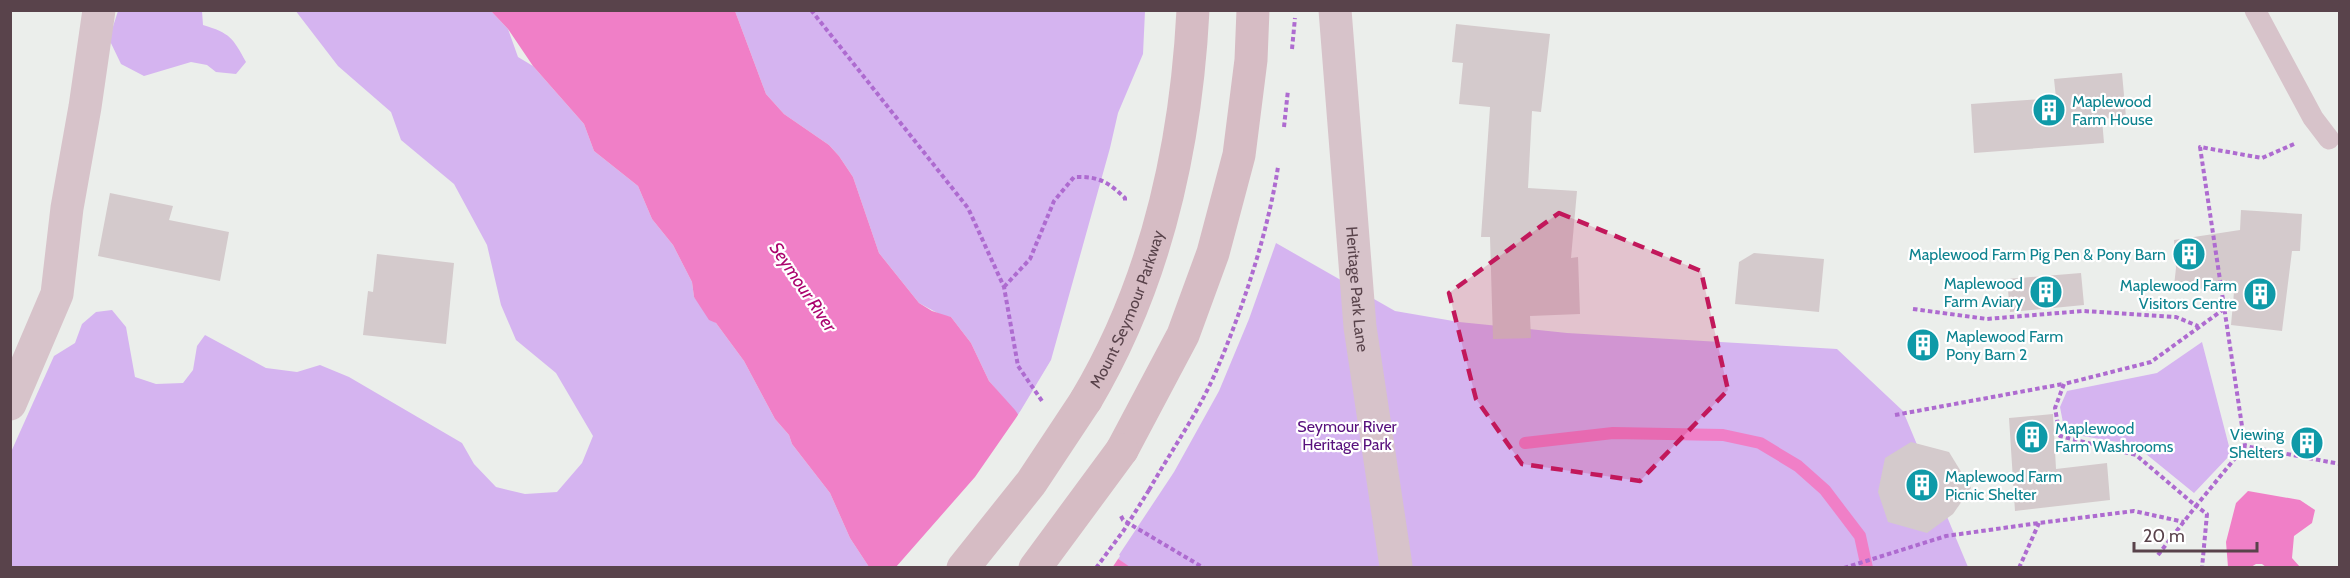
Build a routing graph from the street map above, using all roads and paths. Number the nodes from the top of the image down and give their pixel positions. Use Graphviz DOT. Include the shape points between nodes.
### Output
graph roads {
  1 [pos="99,10"];
  2 [pos="812,10"];
  3 [pos="1193,10"];
  4 [pos="1253,10"];
  5 [pos="1335,10"];
  6 [pos="2255,10"];
  7 [pos="2329,139"];
  8 [pos="2298,142"];
  9 [pos="1125,210"];
  10 [pos="1004,287"];
  11 [pos="1913,309"];
  12 [pos="2224,309"];
  13 [pos="2199,326"];
  14 [pos="2064,384"];
  15 [pos="1042,402"];
  16 [pos="10,404"];
  17 [pos="1894,415"];
  18 [pos="2245,446"];
  19 [pos="2340,464"];
  20 [pos="1149,490"];
  21 [pos="2196,506"];
  22 [pos="1117,511"];
  23 [pos="2184,522"];
  24 [pos="2038,524"];
  25 [pos="2158,555"];
  26 [pos="963,567"];
  27 [pos="1035,567"];
  28 [pos="1096,567"];
  29 [pos="1204,567"];
  30 [pos="1396,567"];
  31 [pos="1844,567"];
  32 [pos="2019,567"];
  33 [pos="2202,567"];
  1 -- 16 [label="street" via="57,294"];
  2 -- 10 [label="path" via="968,208"];
  3 -- 26 [label="main road, Mount Seymour Parkway, bridge" via="1177,152 1156,238 1130,315 1086,400 1030,483"];
  4 -- 27 [label="main road, bridge" via="1239,155 1213,253 1183,335 1122,450"];
  5 -- 30 [label="street, Heritage Park Lane" via="1360,327"];
  6 -- 7 [label="lane" via="2313,118"];
  8 -- 12 [label="path" via="2262,158 2200,147"];
  9 -- 10 [label="path" via="1125,198 1107,181 1074,177 1054,201 1030,259"];
  10 -- 15 [label="path" via="1018,366"];
  11 -- 13 [label="path" via="1987,319 2083,311 2176,317"];
  12 -- 13 [label="path"];
  12 -- 18 [label="path"];
  13 -- 14 [label="path" via="2151,362"];
  14 -- 17 [label="path"];
  14 -- 21 [label="path" via="2055,408 2060,436 2136,454"];
  18 -- 19 [label="path"];
  18 -- 21 [label="path"];
  20 -- 28 [label="path, bridge"];
  21 -- 23 [label="path"];
  21 -- 33 [label="path" via="2207,514"];
  22 -- 29 [label="path" via="1123,520"];
  23 -- 24 [label="path" via="2134,511"];
  23 -- 25 [label="path"];
  24 -- 31 [label="path" via="1946,536"];
  24 -- 32 [label="path"];
}
